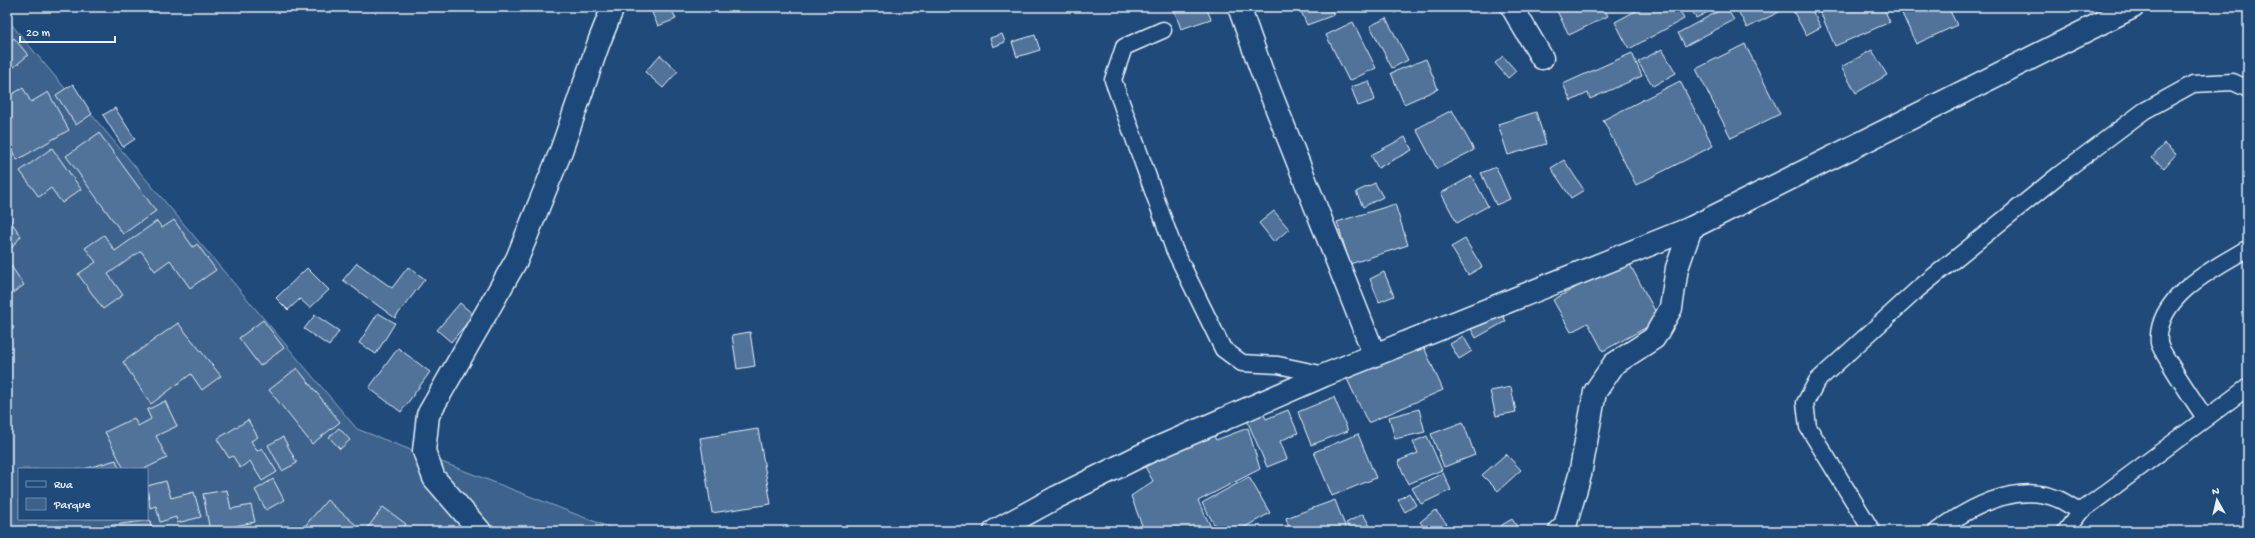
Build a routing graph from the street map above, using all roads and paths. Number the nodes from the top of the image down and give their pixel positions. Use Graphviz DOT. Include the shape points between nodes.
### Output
graph roads {
  1 [pos="613,7"];
  2 [pos="1239,7"];
  3 [pos="1512,7"];
  4 [pos="2133,7"];
  5 [pos="1162,30"];
  6 [pos="1542,58"];
  7 [pos="2248,89"];
  8 [pos="1691,228"];
  9 [pos="2245,250"];
  10 [pos="1374,354"];
  11 [pos="1325,375"];
  12 [pos="2248,387"];
  13 [pos="2205,418"];
  14 [pos="2080,512"];
  15 [pos="480,531"];
  16 [pos="995,531"];
  17 [pos="1560,531"];
  18 [pos="1872,531"];
  19 [pos="1937,531"];
  20 [pos="2066,531"];
  1 -- 15 [label="street" via="561,152 516,259 428,415 424,451 434,478"];
  2 -- 10 [label="street"];
  3 -- 6 [label="street"];
  4 -- 8 [label="street"];
  5 -- 11 [label="lane" via="1124,47 1113,80 1174,249 1223,349 1242,363 1278,365"];
  7 -- 18 [label="lane" via="2233,82 2193,84 2144,110 1918,289 1817,381 1805,403 1808,427"];
  8 -- 10 [label="street"];
  8 -- 17 [label="street" via="1677,268 1671,308 1654,338 1614,364 1595,392 1580,475 1565,526"];
  9 -- 13 [label="lane" via="2199,276 2163,314 2159,344"];
  10 -- 11 [label="street"];
  11 -- 16 [label="street" via="1146,454 1057,497"];
  12 -- 13 [label="lane"];
  13 -- 14 [label="lane"];
  14 -- 19 [label="lane" via="2058,499 2026,493 1989,501"];
  14 -- 20 [label="lane"];
}
